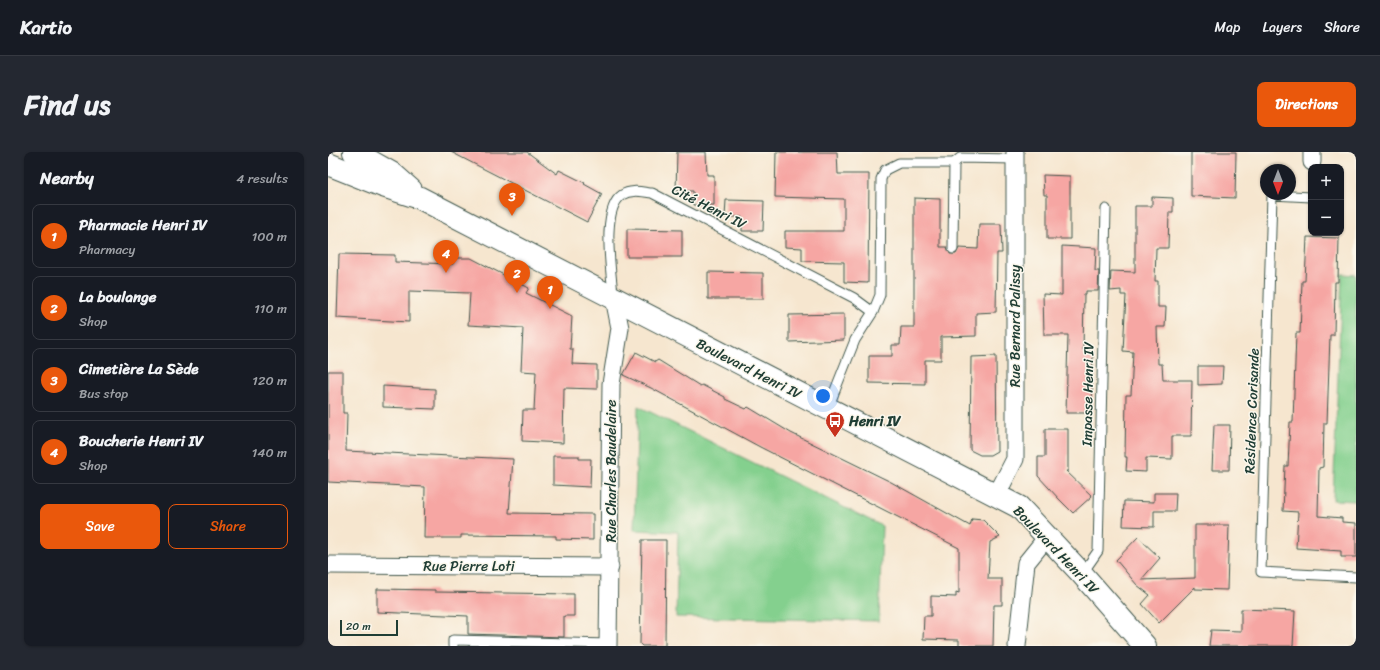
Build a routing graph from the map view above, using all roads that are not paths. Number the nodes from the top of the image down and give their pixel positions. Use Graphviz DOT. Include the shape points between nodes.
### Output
graph roads {
  1 [pos="354,152"];
  2 [pos="1016,155"];
  3 [pos="954,162"];
  4 [pos="328,164"];
  5 [pos="1308,197"];
  6 [pos="420,198"];
  7 [pos="1106,209"];
  8 [pos="953,249"];
  9 [pos="614,298"];
  10 [pos="873,312"];
  11 [pos="827,409"];
  12 [pos="996,496"];
  13 [pos="1047,537"];
  14 [pos="328,565"];
  15 [pos="610,567"];
  16 [pos="1082,574"];
  17 [pos="1356,577"];
  18 [pos="608,645"];
  19 [pos="453,646"];
  20 [pos="1017,646"];
  21 [pos="1145,646"];
  1 -- 6 [label="street, Boulevard Henri IV" via="393,174"];
  2 -- 3 [label="lane" via="960,158"];
  2 -- 12 [label="street, Rue Bernard Palissy" via="1014,459"];
  3 -- 8 [label="lane"];
  3 -- 10 [label="lane" via="899,163 885,170 881,180 880,295"];
  4 -- 6 [label="street, Boulevard Henri IV"];
  5 -- 17 [label="lane, Résidence Corisande" via="1272,195 1261,572"];
  6 -- 9 [label="street, Boulevard Henri IV"];
  7 -- 16 [label="lane, Impasse Henri IV" via="1098,551"];
  9 -- 10 [label="lane, Cité Henri IV" via="609,229 612,207 621,196 634,191 652,193 854,298"];
  9 -- 11 [label="street, Boulevard Henri IV"];
  9 -- 15 [label="street, Rue Charles Baudelaire" via="620,328 611,384"];
  10 -- 11 [label="lane" via="855,340"];
  11 -- 12 [label="street, Boulevard Henri IV"];
  12 -- 13 [label="street, Boulevard Henri IV" via="1019,507"];
  13 -- 16 [label="street, Boulevard Henri IV"];
  13 -- 20 [label="street" via="1026,563"];
  14 -- 15 [label="street, Rue Pierre Loti"];
  15 -- 18 [label="street, Rue Charles Baudelaire"];
  16 -- 21 [label="street, Boulevard Henri IV"];
  18 -- 19 [label="lane" via="453,640"];
}
